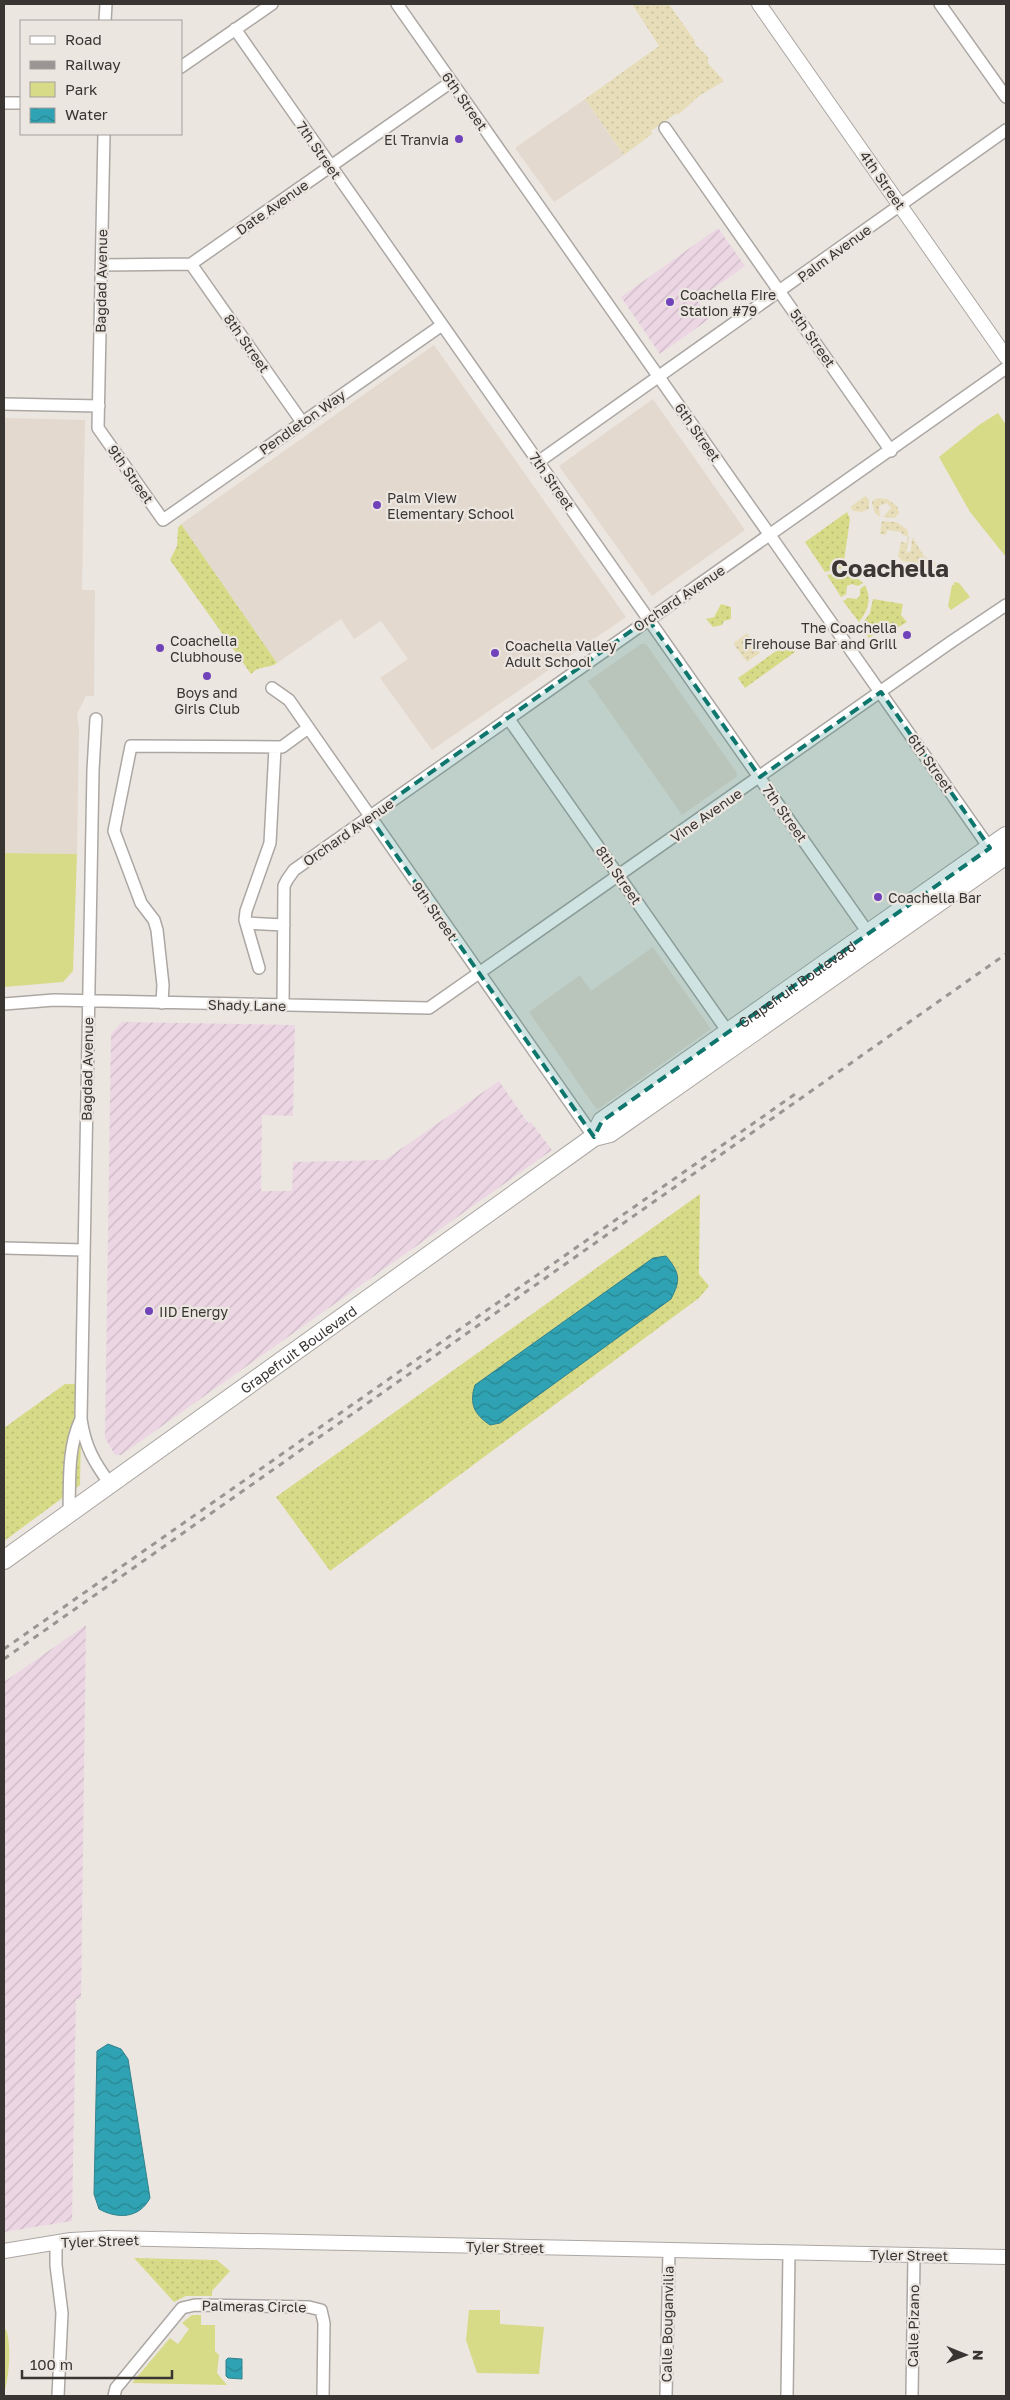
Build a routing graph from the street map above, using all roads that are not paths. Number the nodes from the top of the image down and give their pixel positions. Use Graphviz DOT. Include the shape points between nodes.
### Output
graph roads {
  1 [pos="106,4"];
  2 [pos="272,4"];
  3 [pos="396,4"];
  4 [pos="759,4"];
  5 [pos="940,4"];
  6 [pos="105,20"];
  7 [pos="235,29"];
  8 [pos="182,65"];
  9 [pos="451,82"];
  10 [pos="1006,98"];
  11 [pos="4,103"];
  12 [pos="20,103"];
  13 [pos="665,128"];
  14 [pos="1006,130"];
  15 [pos="104,135"];
  16 [pos="331,166"];
  17 [pos="901,205"];
  18 [pos="191,264"];
  19 [pos="102,265"];
  20 [pos="780,292"];
  21 [pos="442,325"];
  22 [pos="1006,357"];
  23 [pos="1006,368"];
  24 [pos="659,376"];
  25 [pos="4,404"];
  26 [pos="99,406"];
  27 [pos="302,422"];
  28 [pos="98,428"];
  29 [pos="891,451"];
  30 [pos="538,462"];
  31 [pos="163,520"];
  32 [pos="770,536"];
  33 [pos="1005,609"];
  34 [pos="648,620"];
  35 [pos="272,688"];
  36 [pos="881,692"];
  37 [pos="508,718"];
  38 [pos="96,719"];
  39 [pos="308,728"];
  40 [pos="275,748"];
  41 [pos="760,777"];
  42 [pos="369,816"];
  43 [pos="1006,836"];
  44 [pos="998,855"];
  45 [pos="619,876"];
  46 [pos="246,923"];
  47 [pos="284,925"];
  48 [pos="869,934"];
  49 [pos="259,968"];
  50 [pos="479,974"];
  51 [pos="89,1001"];
  52 [pos="162,1003"];
  53 [pos="4,1004"];
  54 [pos="282,1006"];
  55 [pos="728,1032"];
  56 [pos="594,1137"];
  57 [pos="4,1248"];
  58 [pos="84,1250"];
  59 [pos="82,1419"];
  60 [pos="110,1484"];
  61 [pos="69,1514"];
  62 [pos="4,1560"];
  63 [pos="56,2242"];
  64 [pos="4,2251"];
  65 [pos="669,2251"];
  66 [pos="789,2253"];
  67 [pos="914,2256"];
  68 [pos="1006,2257"];
  69 [pos="58,2396"];
  70 [pos="114,2396"];
  71 [pos="323,2396"];
  72 [pos="666,2396"];
  73 [pos="787,2396"];
  74 [pos="912,2396"];
  1 -- 6 [label="street"];
  2 -- 7 [label="street"];
  3 -- 9 [label="street, 6th Street"];
  4 -- 17 [label="street, 4th Street"];
  5 -- 10 [label="street"];
  7 -- 8 [label="street"];
  7 -- 16 [label="street, 7th Street"];
  9 -- 16 [label="street, Date Avenue"];
  9 -- 24 [label="street, 6th Street"];
  11 -- 12 [label="street"];
  13 -- 20 [label="street, 5th Street"];
  14 -- 17 [label="street, Palm Avenue"];
  15 -- 19 [label="street, Bagdad Avenue"];
  16 -- 18 [label="street, Date Avenue"];
  16 -- 21 [label="street, 7th Street"];
  17 -- 20 [label="street, Palm Avenue"];
  17 -- 22 [label="street, 4th Street"];
  18 -- 19 [label="street"];
  18 -- 27 [label="street, 8th Street"];
  19 -- 26 [label="street, Bagdad Avenue"];
  20 -- 24 [label="street, Palm Avenue"];
  20 -- 29 [label="street, 5th Street"];
  21 -- 27 [label="street, Pendleton Way"];
  21 -- 30 [label="street, 7th Street"];
  23 -- 29 [label="street, Orchard Avenue"];
  24 -- 30 [label="street, Palm Avenue"];
  24 -- 32 [label="street, 6th Street"];
  25 -- 26 [label="street"];
  26 -- 28 [label="street, Bagdad Avenue"];
  27 -- 31 [label="street, Pendleton Way"];
  28 -- 31 [label="street, 9th Street"];
  29 -- 32 [label="street, Orchard Avenue"];
  30 -- 34 [label="street, 7th Street"];
  32 -- 34 [label="street, Orchard Avenue"];
  32 -- 36 [label="street, 6th Street"];
  33 -- 36 [label="street, Vine Avenue" via="951,642"];
  34 -- 37 [label="street, Orchard Avenue"];
  34 -- 41 [label="street, 7th Street"];
  35 -- 39 [label="street, 9th Street" via="289,700"];
  36 -- 41 [label="street, Vine Avenue"];
  36 -- 44 [label="street, 6th Street"];
  37 -- 42 [label="street, Orchard Avenue"];
  37 -- 45 [label="street, 8th Street"];
  38 -- 51 [label="street, Bagdad Avenue"];
  39 -- 40 [label="street" via="282,747"];
  39 -- 42 [label="street, 9th Street"];
  40 -- 46 [label="street" via="270,844 246,911"];
  40 -- 52 [label="street" via="131,746 114,832 141,903 154,920 157,930"];
  41 -- 45 [label="street, Vine Avenue"];
  41 -- 48 [label="street, 7th Street"];
  42 -- 47 [label="street, Orchard Avenue" via="290,874 284,886"];
  42 -- 50 [label="street, 9th Street"];
  43 -- 44 [label="main road, Grapefruit Boulevard"];
  44 -- 48 [label="main road, Grapefruit Boulevard"];
  44 -- 56 [label="main road, Grapefruit Boulevard" via="610,1133"];
  45 -- 50 [label="street, Vine Avenue"];
  45 -- 55 [label="street, 8th Street"];
  46 -- 47 [label="street"];
  46 -- 49 [label="street"];
  47 -- 54 [label="street, Orchard Avenue"];
  48 -- 55 [label="main road, Grapefruit Boulevard"];
  50 -- 54 [label="street, Shady Lane" via="425,1009"];
  50 -- 56 [label="street, 9th Street"];
  51 -- 52 [label="street, Shady Lane"];
  51 -- 53 [label="street, Shady Lane"];
  51 -- 58 [label="street, Bagdad Avenue"];
  52 -- 54 [label="street, Shady Lane"];
  55 -- 56 [label="main road, Grapefruit Boulevard" via="602,1121"];
  56 -- 60 [label="main road, Grapefruit Boulevard"];
  57 -- 58 [label="street"];
  58 -- 59 [label="street, Bagdad Avenue"];
  59 -- 60 [label="street, Bagdad Avenue" via="84,1439"];
  59 -- 61 [label="street, Bagdad Avenue" via="70,1452"];
  60 -- 61 [label="main road, Grapefruit Boulevard"];
  61 -- 62 [label="main road, Grapefruit Boulevard"];
  63 -- 64 [label="street, Tyler Street"];
  63 -- 65 [label="street, Tyler Street" via="108,2238"];
  63 -- 69 [label="street" via="62,2313"];
  65 -- 66 [label="street, Tyler Street"];
  65 -- 72 [label="street, Calle Bouganvilia"];
  66 -- 67 [label="street, Tyler Street"];
  66 -- 73 [label="street"];
  67 -- 68 [label="street, Tyler Street"];
  67 -- 74 [label="street, Calle Pizano"];
  70 -- 71 [label="street, Palmeras Circle" via="116,2388 182,2308 195,2305 309,2307 321,2310 324,2322"];
}
